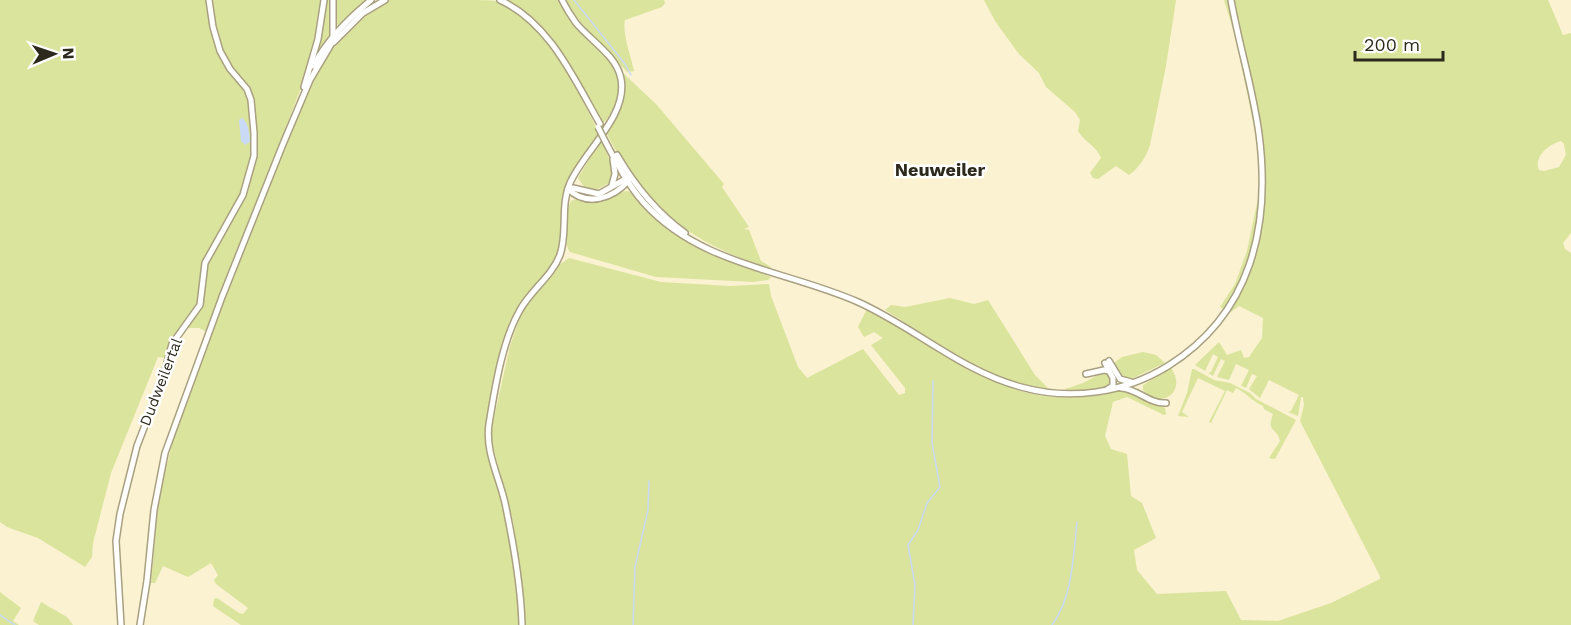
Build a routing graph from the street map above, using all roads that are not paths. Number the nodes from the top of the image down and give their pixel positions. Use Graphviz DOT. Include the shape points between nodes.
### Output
graph roads {
  1 [pos="209,0"];
  2 [pos="324,0"];
  3 [pos="333,0"];
  4 [pos="370,0"];
  5 [pos="385,0"];
  6 [pos="500,0"];
  7 [pos="562,0"];
  8 [pos="1231,0"];
  9 [pos="334,33"];
  10 [pos="328,50"];
  11 [pos="308,75"];
  12 [pos="607,142"];
  13 [pos="283,144"];
  14 [pos="574,174"];
  15 [pos="628,179"];
  16 [pos="610,188"];
  17 [pos="568,189"];
  18 [pos="618,190"];
  19 [pos="586,191"];
  20 [pos="635,192"];
  21 [pos="580,196"];
  22 [pos="565,206"];
  23 [pos="728,259"];
  24 [pos="1109,371"];
  25 [pos="1086,375"];
  26 [pos="1147,377"];
  27 [pos="1136,382"];
  28 [pos="1116,388"];
  29 [pos="1104,391"];
  30 [pos="1145,397"];
  31 [pos="1166,403"];
  32 [pos="121,625"];
  33 [pos="140,625"];
  34 [pos="522,625"];
  1 -- 32 [label="main road, Dudweilertal" via="220,51 251,100 252,165 239,203 208,256 200,305 172,344 139,439 116,534"];
  2 -- 11 [label="main road"];
  3 -- 9 [label="main road"];
  4 -- 9 [label="main road"];
  5 -- 10 [label="main road" via="355,20"];
  6 -- 12 [label="main road, bridge" via="541,31 559,54"];
  7 -- 14 [label="main road" via="577,24 616,65 622,84 617,109"];
  8 -- 26 [label="main road" via="1259,133 1263,193 1250,267 1230,308 1203,340"];
  9 -- 10 [label="main road"];
  9 -- 11 [label="main road"];
  10 -- 13 [label="main road" via="310,80"];
  11 -- 13 [label="main road"];
  12 -- 15 [label="main road"];
  12 -- 16 [label="main road" via="615,174"];
  13 -- 33 [label="main road" via="175,424 159,480"];
  14 -- 17 [label="main road"];
  14 -- 19 [label="main road" via="576,184"];
  15 -- 16 [label="main road"];
  15 -- 18 [label="main road"];
  15 -- 20 [label="main road"];
  15 -- 23 [label="main road" via="671,223"];
  16 -- 19 [label="main road" via="599,194"];
  17 -- 19 [label="main road"];
  17 -- 21 [label="main road"];
  17 -- 22 [label="main road"];
  18 -- 20 [label="main road"];
  18 -- 21 [label="main road" via="598,200"];
  20 -- 23 [label="main road" via="676,232"];
  21 -- 22 [label="main road"];
  22 -- 34 [label="main road" via="561,253 511,328 489,425 490,452 508,521"];
  23 -- 29 [label="main road" via="858,302 1010,384 1056,394"];
  24 -- 25 [label="main road"];
  24 -- 27 [label="main road" via="1107,362 1120,380"];
  24 -- 29 [label="main road" via="1114,383"];
  26 -- 27 [label="main road"];
  26 -- 30 [label="main road" via="1139,388"];
  27 -- 28 [label="main road"];
  28 -- 29 [label="main road"];
  28 -- 30 [label="main road"];
  30 -- 31 [label="main road"];
}
